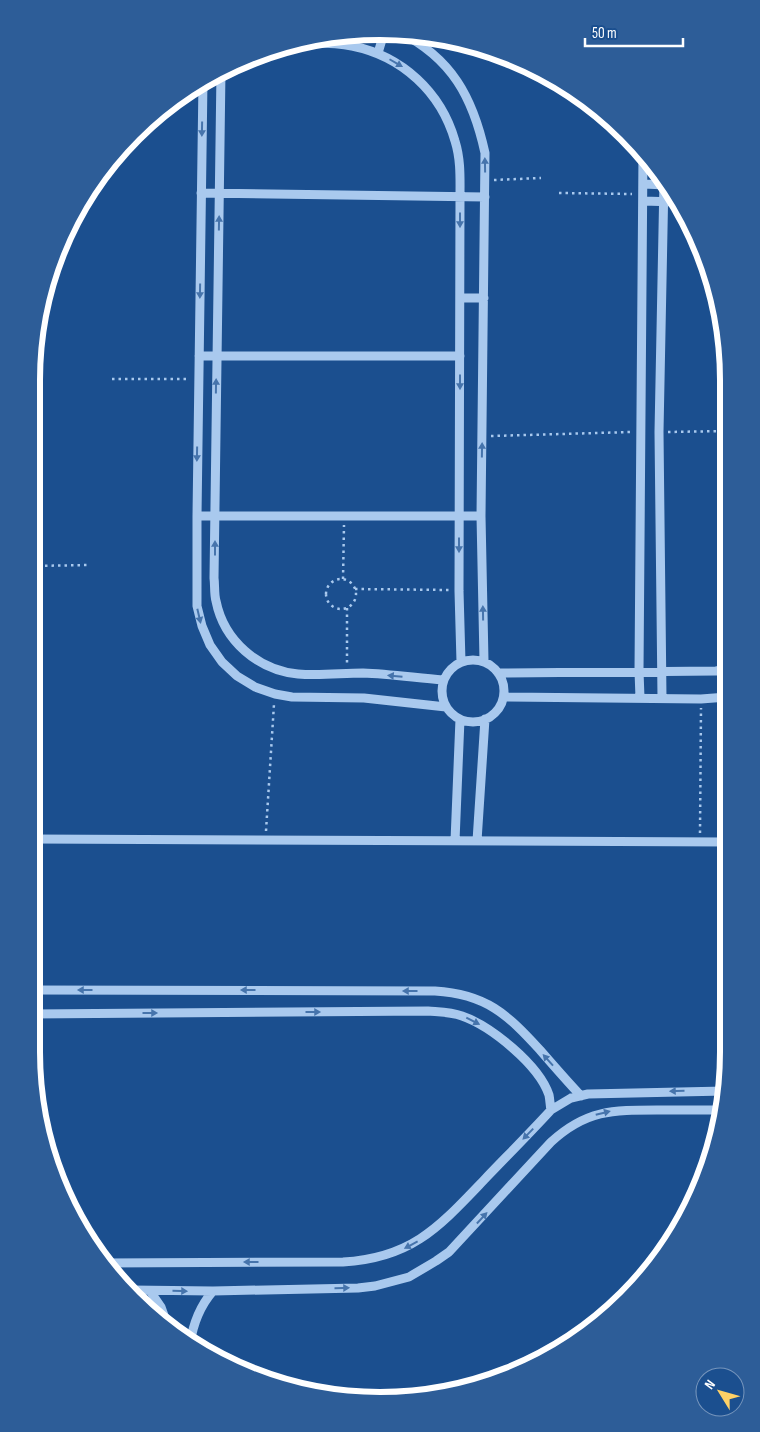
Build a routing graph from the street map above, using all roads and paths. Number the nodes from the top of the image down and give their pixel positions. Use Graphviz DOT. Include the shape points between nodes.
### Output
graph roads {
  1 [pos="382,40"];
  2 [pos="418,42"];
  3 [pos="337,43"];
  4 [pos="378,53"];
  5 [pos="221,80"];
  6 [pos="203,90"];
  7 [pos="643,164"];
  8 [pos="542,178"];
  9 [pos="485,181"];
  10 [pos="657,183"];
  11 [pos="643,184"];
  12 [pos="201,193"];
  13 [pos="219,194"];
  14 [pos="559,194"];
  15 [pos="664,194"];
  16 [pos="484,197"];
  17 [pos="460,198"];
  18 [pos="643,198"];
  19 [pos="664,202"];
  20 [pos="669,202"];
  21 [pos="460,298"];
  22 [pos="484,298"];
  23 [pos="199,356"];
  24 [pos="217,356"];
  25 [pos="460,356"];
  26 [pos="112,379"];
  27 [pos="199,380"];
  28 [pos="720,431"];
  29 [pos="641,432"];
  30 [pos="659,432"];
  31 [pos="482,436"];
  32 [pos="196,516"];
  33 [pos="215,516"];
  34 [pos="344,516"];
  35 [pos="459,516"];
  36 [pos="481,516"];
  37 [pos="89,565"];
  38 [pos="40,566"];
  39 [pos="343,579"];
  40 [pos="355,589"];
  41 [pos="459,591"];
  42 [pos="347,608"];
  43 [pos="461,662"];
  44 [pos="484,662"];
  45 [pos="720,670"];
  46 [pos="639,671"];
  47 [pos="660,671"];
  48 [pos="498,672"];
  49 [pos="347,673"];
  50 [pos="443,680"];
  51 [pos="275,694"];
  52 [pos="504,696"];
  53 [pos="640,698"];
  54 [pos="662,698"];
  55 [pos="720,698"];
  56 [pos="701,699"];
  57 [pos="446,707"];
  58 [pos="460,719"];
  59 [pos="485,719"];
  60 [pos="40,839"];
  61 [pos="266,840"];
  62 [pos="454,841"];
  63 [pos="477,841"];
  64 [pos="700,842"];
  65 [pos="720,842"];
  66 [pos="40,990"];
  67 [pos="40,1014"];
  68 [pos="718,1090"];
  69 [pos="581,1096"];
  70 [pos="551,1110"];
  71 [pos="714,1110"];
  72 [pos="113,1263"];
  73 [pos="138,1290"];
  74 [pos="150,1290"];
  75 [pos="213,1291"];
  76 [pos="164,1314"];
  77 [pos="192,1336"];
  1 -- 4 [label="street"];
  9 -- 2 [label="street, one-way" via="485,153 479,125 468,99 453,75"];
  3 -- 4 [label="street"];
  4 -- 17 [label="street, one-way" via="419,80 448,120 460,167"];
  5 -- 13 [label="street"];
  6 -- 12 [label="street, one-way"];
  7 -- 11 [label="street"];
  8 -- 9 [label="path"];
  9 -- 16 [label="street"];
  10 -- 11 [label="street"];
  11 -- 18 [label="street"];
  12 -- 13 [label="street"];
  12 -- 23 [label="street, one-way"];
  13 -- 17 [label="street"];
  24 -- 13 [label="street, one-way"];
  14 -- 18 [label="path"];
  15 -- 19 [label="street"];
  16 -- 17 [label="street"];
  16 -- 22 [label="street"];
  17 -- 21 [label="street, one-way"];
  18 -- 19 [label="street"];
  18 -- 29 [label="street"];
  19 -- 20 [label="street"];
  19 -- 30 [label="street"];
  21 -- 22 [label="street"];
  21 -- 25 [label="street"];
  22 -- 31 [label="street"];
  23 -- 24 [label="street"];
  23 -- 27 [label="street"];
  24 -- 25 [label="street"];
  33 -- 24 [label="street, one-way"];
  25 -- 35 [label="street, one-way"];
  26 -- 27 [label="path"];
  27 -- 32 [label="street, one-way"];
  28 -- 30 [label="path"];
  29 -- 31 [label="path"];
  29 -- 46 [label="street"];
  30 -- 47 [label="street"];
  36 -- 31 [label="street, one-way"];
  32 -- 33 [label="street"];
  32 -- 51 [label="street, one-way" via="197,606 210,645 232,672 255,687"];
  33 -- 34 [label="street"];
  49 -- 33 [label="street, one-way" via="282,671 251,657 234,641 222,622 216,600"];
  34 -- 35 [label="street"];
  34 -- 39 [label="path"];
  35 -- 36 [label="street"];
  35 -- 41 [label="street, one-way"];
  44 -- 36 [label="street, one-way"];
  37 -- 38 [label="path"];
  39 -- 40 [label="path"];
  39 -- 42 [label="path" via="330,583 326,597 336,609"];
  40 -- 41 [label="path"];
  40 -- 42 [label="path" via="354,602"];
  41 -- 43 [label="street"];
  42 -- 49 [label="path"];
  43 -- 44 [label="street"];
  43 -- 50 [label="street" via="451,668"];
  44 -- 48 [label="street"];
  45 -- 47 [label="street"];
  46 -- 47 [label="street"];
  46 -- 48 [label="street"];
  46 -- 53 [label="street"];
  47 -- 54 [label="street"];
  48 -- 52 [label="street"];
  50 -- 49 [label="street, one-way"];
  50 -- 57 [label="street" via="442,698"];
  51 -- 57 [label="street" via="364,698"];
  51 -- 61 [label="path"];
  52 -- 53 [label="street"];
  52 -- 59 [label="street" via="494,714"];
  53 -- 54 [label="street"];
  54 -- 56 [label="street"];
  55 -- 56 [label="street"];
  56 -- 64 [label="path"];
  57 -- 58 [label="street"];
  58 -- 59 [label="street" via="469,722"];
  58 -- 62 [label="street"];
  59 -- 63 [label="street"];
  60 -- 61 [label="street"];
  61 -- 62 [label="street"];
  62 -- 63 [label="street"];
  63 -- 64 [label="street"];
  64 -- 65 [label="street"];
  69 -- 66 [label="street, one-way" via="510,1018 486,1003 455,993"];
  67 -- 70 [label="street, one-way" via="449,1012 475,1021 527,1063 544,1084"];
  68 -- 69 [label="street, one-way" via="608,1092"];
  69 -- 70 [label="street"];
  70 -- 72 [label="street, one-way" via="442,1224 416,1242 388,1255 343,1262"];
  75 -- 71 [label="street, one-way" via="358,1288 408,1276 449,1252 551,1142 573,1125 612,1111"];
  73 -- 74 [label="street"];
  74 -- 75 [label="street, one-way"];
  74 -- 76 [label="street"];
  75 -- 77 [label="street" via="196,1319"];
}
